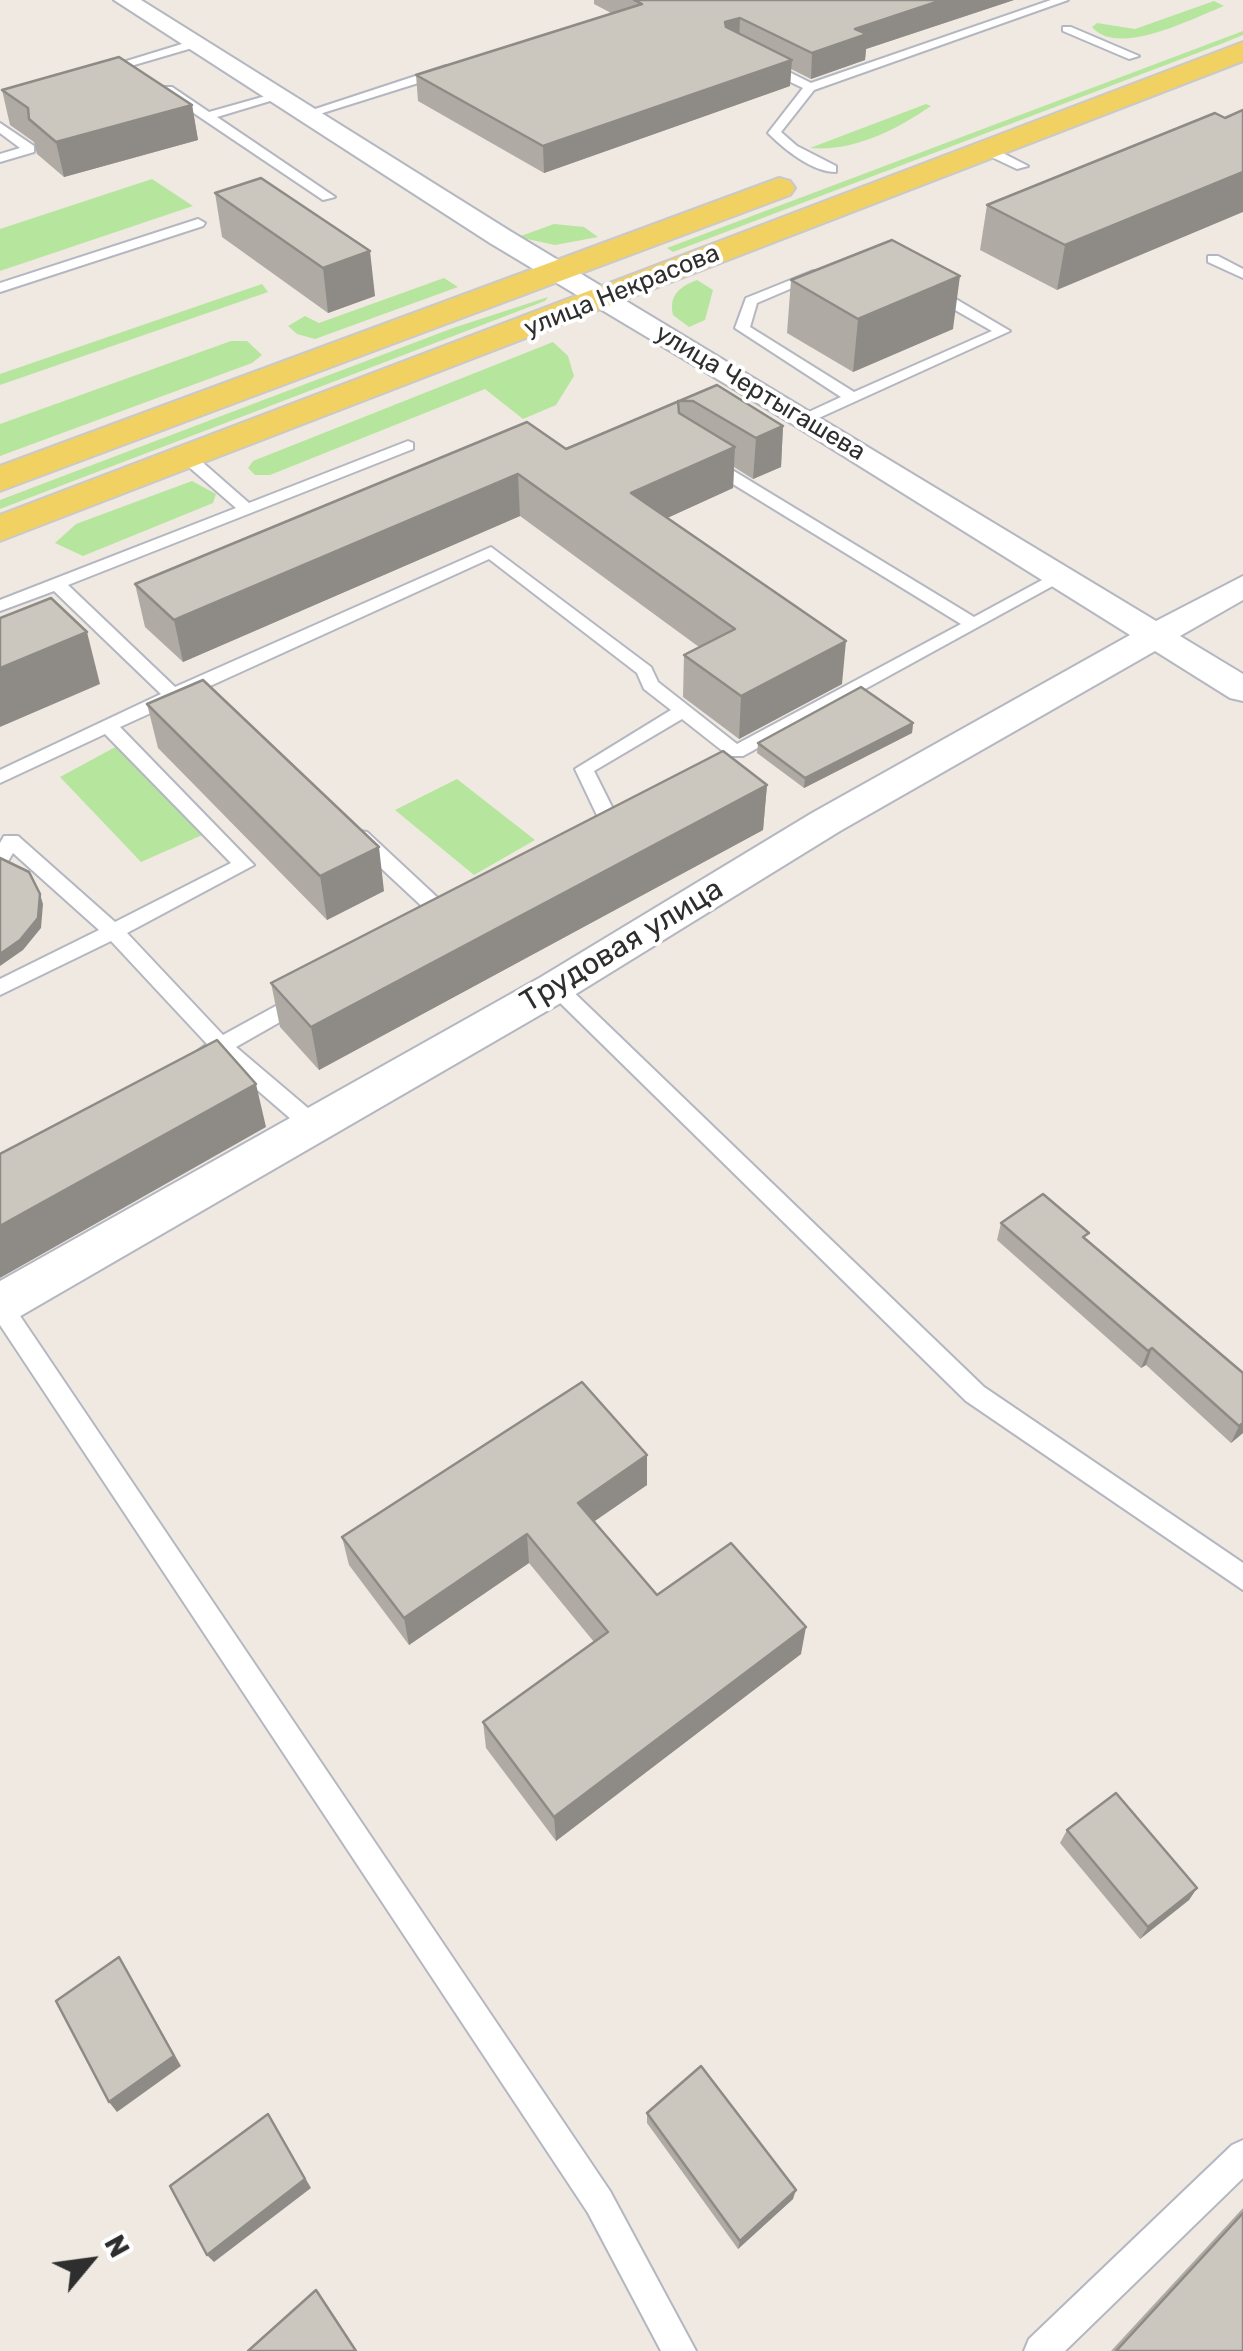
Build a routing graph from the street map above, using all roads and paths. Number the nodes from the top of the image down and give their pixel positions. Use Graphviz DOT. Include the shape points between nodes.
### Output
graph roads {
  1 [pos="124,0"];
  2 [pos="1062,0"];
  3 [pos="1067,29"];
  4 [pos="195,44"];
  5 [pos="1243,51"];
  6 [pos="1143,53"];
  7 [pos="748,56"];
  8 [pos="127,63"];
  9 [pos="458,66"];
  10 [pos="1098,70"];
  11 [pos="92,73"];
  12 [pos="143,74"];
  13 [pos="159,84"];
  14 [pos="810,87"];
  15 [pos="276,95"];
  16 [pos="306,114"];
  17 [pos="207,116"];
  18 [pos="0,127"];
  19 [pos="985,149"];
  20 [pos="866,156"];
  21 [pos="0,158"];
  22 [pos="1022,166"];
  23 [pos="831,169"];
  24 [pos="328,197"];
  25 [pos="198,223"];
  26 [pos="1213,259"];
  27 [pos="834,268"];
  28 [pos="558,272"];
  29 [pos="1243,274"];
  30 [pos="918,284"];
  31 [pos="0,288"];
  32 [pos="601,298"];
  33 [pos="853,398"];
  34 [pos="806,419"];
  35 [pos="408,446"];
  36 [pos="685,448"];
  37 [pos="188,456"];
  38 [pos="0,480"];
  39 [pos="247,509"];
  40 [pos="0,529"];
  41 [pos="1061,577"];
  42 [pos="56,584"];
  43 [pos="1243,586"];
  44 [pos="0,606"];
  45 [pos="974,624"];
  46 [pos="1157,636"];
  47 [pos="1243,690"];
  48 [pos="173,695"];
  49 [pos="682,711"];
  50 [pos="107,725"];
  51 [pos="0,777"];
  52 [pos="350,827"];
  53 [pos="580,848"];
  54 [pos="0,858"];
  55 [pos="446,918"];
  56 [pos="115,933"];
  57 [pos="326,987"];
  58 [pos="556,987"];
  59 [pos="0,988"];
  60 [pos="222,1047"];
  61 [pos="171,1074"];
  62 [pos="314,1126"];
  63 [pos="0,1304"];
  64 [pos="1243,1578"];
  65 [pos="1243,2156"];
  66 [pos="679,2351"];
  67 [pos="1040,2351"];
  1 -- 4 [label="street, улица Чертыгашева"];
  2 -- 14 [label="lane"];
  3 -- 6 [label="lane"];
  4 -- 8 [label="lane"];
  4 -- 15 [label="street, улица Чертыгашева"];
  5 -- 19 [label="main road, улица Некрасова"];
  6 -- 10 [label="main road"];
  7 -- 14 [label="lane"];
  8 -- 11 [label="lane"];
  8 -- 12 [label="lane"];
  9 -- 16 [label="lane"];
  13 -- 17 [label="lane"];
  14 -- 23 [label="lane" via="774,133"];
  15 -- 16 [label="street, улица Чертыгашева"];
  15 -- 17 [label="lane"];
  16 -- 28 [label="street, улица Чертыгашева"];
  17 -- 24 [label="lane"];
  18 -- 21 [label="lane" via="30,149"];
  19 -- 22 [label="lane"];
  19 -- 32 [label="main road, улица Некрасова"];
  20 -- 23 [label="main road, улица Некрасова"];
  23 -- 28 [label="main road, улица Некрасова"];
  25 -- 31 [label="lane"];
  26 -- 29 [label="lane"];
  27 -- 33 [label="lane" via="751,301 742,328"];
  28 -- 32 [label="street, улица Чертыгашева"];
  28 -- 38 [label="main road, улица Некрасова"];
  30 -- 33 [label="lane" via="1003,331"];
  32 -- 34 [label="street, улица Чертыгашева"];
  32 -- 37 [label="main road, улица Некрасова"];
  33 -- 34 [label="lane"];
  34 -- 41 [label="street, улица Чертыгашева"];
  35 -- 39 [label="lane"];
  36 -- 45 [label="lane"];
  37 -- 39 [label="lane"];
  37 -- 40 [label="main road, улица Некрасова"];
  39 -- 42 [label="lane"];
  41 -- 45 [label="lane"];
  41 -- 46 [label="street, улица Чертыгашева"];
  42 -- 44 [label="lane"];
  42 -- 48 [label="lane"];
  43 -- 46 [label="street, Трудовая улица"];
  45 -- 49 [label="lane" via="736,752"];
  46 -- 47 [label="street, улица Чертыгашева"];
  46 -- 58 [label="street, Трудовая улица" via="826,822"];
  48 -- 49 [label="lane" via="204,690 491,552 645,671 650,685"];
  48 -- 50 [label="lane"];
  49 -- 53 [label="lane" via="584,769 614,830"];
  50 -- 51 [label="lane"];
  50 -- 56 [label="lane" via="244,865"];
  52 -- 55 [label="lane"];
  54 -- 56 [label="lane" via="12,841"];
  56 -- 59 [label="lane"];
  56 -- 60 [label="lane"];
  57 -- 60 [label="lane"];
  58 -- 62 [label="street, Трудовая улица"];
  58 -- 64 [label="lane" via="975,1394"];
  60 -- 61 [label="lane"];
  60 -- 62 [label="lane"];
  62 -- 63 [label="street, Трудовая улица"];
  63 -- 66 [label="lane" via="599,2202"];
  65 -- 67 [label="lane"];
}
